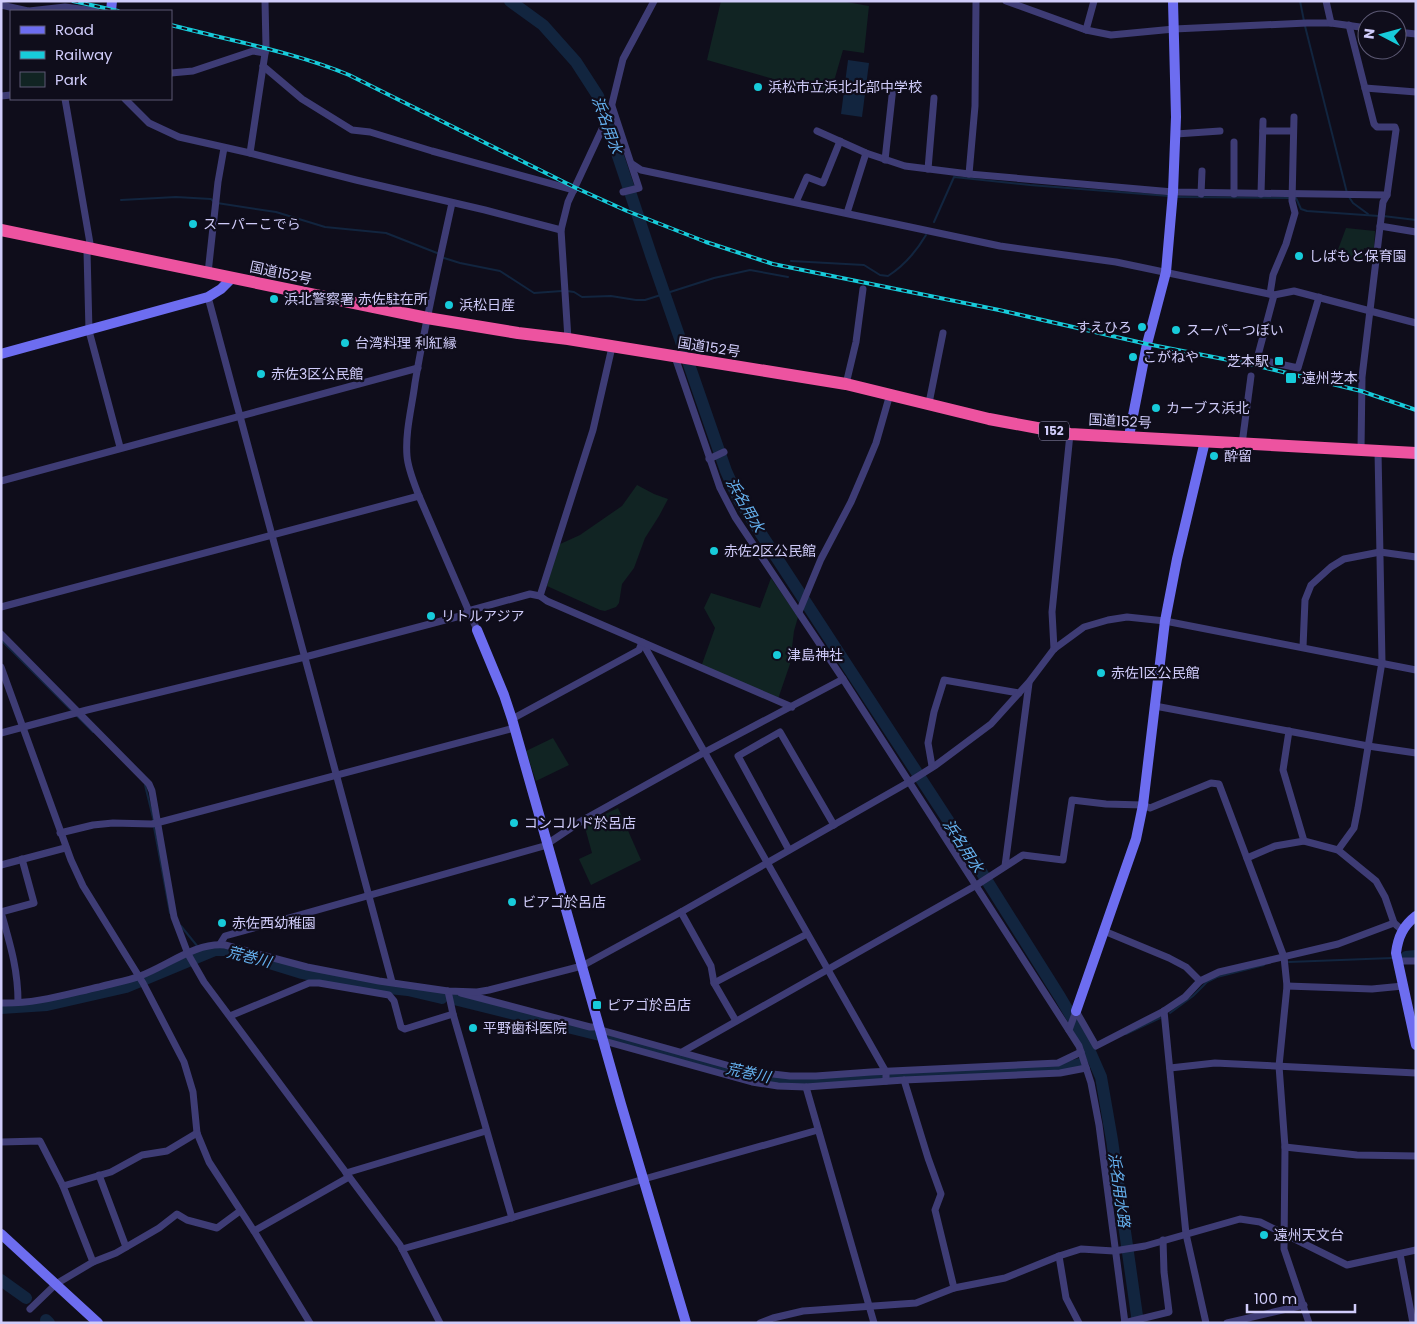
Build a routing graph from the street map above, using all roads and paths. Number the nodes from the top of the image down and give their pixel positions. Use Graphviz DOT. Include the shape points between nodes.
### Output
graph roads {
  1 [pos="265,1"];
  2 [pos="654,1"];
  3 [pos="976,1"];
  4 [pos="1006,1"];
  5 [pos="1094,1"];
  6 [pos="1173,1"];
  7 [pos="1326,1"];
  8 [pos="1,5"];
  9 [pos="24,10"];
  10 [pos="40,10"];
  11 [pos="86,10"];
  12 [pos="1331,23"];
  13 [pos="1349,25"];
  14 [pos="1357,26"];
  15 [pos="1174,29"];
  16 [pos="1086,30"];
  17 [pos="264,53"];
  18 [pos="263,66"];
  19 [pos="172,73"];
  20 [pos="893,87"];
  21 [pos="1365,88"];
  22 [pos="1416,92"];
  23 [pos="934,98"];
  24 [pos="65,100"];
  25 [pos="126,100"];
  26 [pos="611,109"];
  27 [pos="1294,117"];
  28 [pos="1263,121"];
  29 [pos="817,131"];
  30 [pos="1220,131"];
  31 [pos="1263,131"];
  32 [pos="1293,131"];
  33 [pos="1176,134"];
  34 [pos="840,141"];
  35 [pos="1234,142"];
  36 [pos="224,148"];
  37 [pos="250,153"];
  38 [pos="866,153"];
  39 [pos="885,160"];
  40 [pos="632,164"];
  41 [pos="928,169"];
  42 [pos="1202,171"];
  43 [pos="969,174"];
  44 [pos="574,190"];
  45 [pos="623,192"];
  46 [pos="1200,194"];
  47 [pos="1234,194"];
  48 [pos="1261,194"];
  49 [pos="1387,195"];
  50 [pos="1173,196"];
  51 [pos="1293,197"];
  52 [pos="796,202"];
  53 [pos="452,203"];
  54 [pos="847,213"];
  55 [pos="1380,225"];
  56 [pos="1,230"];
  57 [pos="561,230"];
  58 [pos="1416,232"];
  59 [pos="91,249"];
  60 [pos="1166,272"];
  61 [pos="208,274"];
  62 [pos="232,278"];
  63 [pos="863,288"];
  64 [pos="1272,294"];
  65 [pos="208,297"];
  66 [pos="1319,297"];
  67 [pos="1369,311"];
  68 [pos="427,318"];
  69 [pos="1416,323"];
  70 [pos="89,331"];
  71 [pos="943,333"];
  72 [pos="568,339"];
  73 [pos="612,347"];
  74 [pos="1,354"];
  75 [pos="678,357"];
  76 [pos="418,368"];
  77 [pos="1251,376"];
  78 [pos="846,384"];
  79 [pos="890,394"];
  80 [pos="928,403"];
  81 [pos="240,415"];
  82 [pos="1070,434"];
  83 [pos="1129,436"];
  84 [pos="1206,441"];
  85 [pos="1242,444"];
  86 [pos="120,448"];
  87 [pos="1361,450"];
  88 [pos="1378,451"];
  89 [pos="724,452"];
  90 [pos="1416,454"];
  91 [pos="712,458"];
  92 [pos="1,481"];
  93 [pos="419,496"];
  94 [pos="273,536"];
  95 [pos="1380,552"];
  96 [pos="1416,557"];
  97 [pos="540,596"];
  98 [pos="1,608"];
  99 [pos="800,609"];
  100 [pos="468,611"];
  101 [pos="1165,621"];
  102 [pos="477,630"];
  103 [pos="1,634"];
  104 [pos="642,642"];
  105 [pos="1303,646"];
  106 [pos="1054,649"];
  107 [pos="305,657"];
  108 [pos="1382,662"];
  109 [pos="1,667"];
  110 [pos="1416,670"];
  111 [pos="843,679"];
  112 [pos="1029,682"];
  113 [pos="1019,693"];
  114 [pos="1155,706"];
  115 [pos="792,707"];
  116 [pos="78,712"];
  117 [pos="513,724"];
  118 [pos="23,727"];
  119 [pos="1289,731"];
  120 [pos="1,733"];
  121 [pos="1368,746"];
  122 [pos="705,752"];
  123 [pos="1416,753"];
  124 [pos="932,766"];
  125 [pos="337,775"];
  126 [pos="910,781"];
  127 [pos="1143,805"];
  128 [pos="157,822"];
  129 [pos="834,824"];
  130 [pos="60,834"];
  131 [pos="1304,841"];
  132 [pos="547,843"];
  133 [pos="65,848"];
  134 [pos="790,850"];
  135 [pos="1338,850"];
  136 [pos="1247,858"];
  137 [pos="22,859"];
  138 [pos="768,862"];
  139 [pos="1,865"];
  140 [pos="1005,866"];
  141 [pos="977,884"];
  142 [pos="369,895"];
  143 [pos="681,912"];
  144 [pos="1416,916"];
  145 [pos="1394,923"];
  146 [pos="1402,930"];
  147 [pos="1104,931"];
  148 [pos="807,934"];
  149 [pos="220,944"];
  150 [pos="188,954"];
  151 [pos="1284,957"];
  152 [pos="1398,961"];
  153 [pos="1416,961"];
  154 [pos="582,966"];
  155 [pos="828,969"];
  156 [pos="141,979"];
  157 [pos="1200,981"];
  158 [pos="392,982"];
  159 [pos="714,982"];
  160 [pos="1286,986"];
  161 [pos="1403,986"];
  162 [pos="448,991"];
  163 [pos="456,992"];
  164 [pos="18,1002"];
  165 [pos="1,1003"];
  166 [pos="1076,1011"];
  167 [pos="1164,1012"];
  168 [pos="453,1014"];
  169 [pos="230,1016"];
  170 [pos="736,1021"];
  171 [pos="1069,1030"];
  172 [pos="602,1034"];
  173 [pos="1416,1045"];
  174 [pos="682,1052"];
  175 [pos="1081,1052"];
  176 [pos="1279,1066"];
  177 [pos="1086,1068"];
  178 [pos="1170,1068"];
  179 [pos="1416,1074"];
  180 [pos="886,1077"];
  181 [pos="904,1080"];
  182 [pos="806,1087"];
  183 [pos="818,1130"];
  184 [pos="486,1131"];
  185 [pos="197,1133"];
  186 [pos="1,1142"];
  187 [pos="1285,1147"];
  188 [pos="1416,1156"];
  189 [pos="99,1175"];
  190 [pos="348,1175"];
  191 [pos="644,1178"];
  192 [pos="63,1186"];
  193 [pos="240,1211"];
  194 [pos="512,1218"];
  195 [pos="254,1231"];
  196 [pos="1283,1232"];
  197 [pos="1,1234"];
  198 [pos="1186,1234"];
  199 [pos="1164,1240"];
  200 [pos="126,1247"];
  201 [pos="402,1249"];
  202 [pos="1116,1250"];
  203 [pos="1416,1250"];
  204 [pos="1400,1254"];
  205 [pos="1059,1256"];
  206 [pos="93,1262"];
  207 [pos="56,1284"];
  208 [pos="954,1288"];
  209 [pos="1304,1305"];
  210 [pos="869,1306"];
  211 [pos="30,1309"];
  212 [pos="774,1320"];
  213 [pos="1127,1322"];
  214 [pos="98,1323"];
  215 [pos="310,1323"];
  216 [pos="440,1323"];
  217 [pos="686,1323"];
  218 [pos="760,1323"];
  219 [pos="874,1323"];
  220 [pos="1079,1323"];
  221 [pos="1206,1323"];
  222 [pos="1228,1323"];
  223 [pos="1310,1323"];
  224 [pos="1413,1323"];
  1 -- 17 [label="street"];
  2 -- 26 [label="street" via="623,59"];
  3 -- 43 [label="street" via="976,106"];
  4 -- 16 [label="street"];
  5 -- 16 [label="street"];
  6 -- 15 [label="street"];
  7 -- 12 [label="street"];
  8 -- 9 [label="street"];
  10 -- 11 [label="street"];
  12 -- 13 [label="street"];
  12 -- 15 [label="street"];
  13 -- 14 [label="street"];
  13 -- 21 [label="street"];
  15 -- 16 [label="street" via="1110,35"];
  15 -- 33 [label="street"];
  17 -- 18 [label="street"];
  17 -- 19 [label="street" via="253,51 194,71"];
  18 -- 37 [label="street"];
  18 -- 44 [label="street" via="302,100 352,130 370,132"];
  20 -- 39 [label="street"];
  21 -- 22 [label="street"];
  21 -- 49 [label="street" via="1375,126 1396,128"];
  23 -- 41 [label="street"];
  24 -- 59 [label="street"];
  25 -- 36 [label="street" via="155,128"];
  26 -- 40 [label="street"];
  26 -- 44 [label="street"];
  27 -- 32 [label="street"];
  28 -- 31 [label="street"];
  29 -- 34 [label="street"];
  30 -- 33 [label="street"];
  31 -- 32 [label="street"];
  31 -- 48 [label="street"];
  32 -- 51 [label="street"];
  33 -- 50 [label="street"];
  34 -- 38 [label="street"];
  34 -- 52 [label="street" via="823,184 807,177"];
  35 -- 47 [label="street"];
  36 -- 37 [label="street"];
  36 -- 61 [label="street"];
  37 -- 53 [label="street"];
  38 -- 39 [label="street"];
  38 -- 54 [label="street"];
  39 -- 41 [label="street"];
  40 -- 45 [label="street" via="640,188"];
  40 -- 52 [label="street" via="641,170"];
  41 -- 43 [label="street"];
  42 -- 46 [label="street"];
  43 -- 50 [label="street"];
  44 -- 57 [label="street"];
  46 -- 47 [label="street"];
  46 -- 50 [label="street"];
  47 -- 48 [label="street"];
  48 -- 51 [label="street"];
  49 -- 51 [label="street"];
  49 -- 55 [label="street"];
  50 -- 60 [label="street"];
  51 -- 64 [label="street" via="1296,213 1273,274"];
  52 -- 54 [label="street"];
  53 -- 57 [label="street"];
  53 -- 68 [label="street"];
  54 -- 60 [label="street" via="1000,246"];
  55 -- 58 [label="street"];
  55 -- 67 [label="street"];
  56 -- 59 [label="highway, 国道152号 / 152"];
  57 -- 72 [label="street"];
  59 -- 61 [label="highway, 国道152号 / 152"];
  59 -- 70 [label="street" via="86,251"];
  60 -- 64 [label="street"];
  60 -- 83 [label="street" via="1147,344"];
  61 -- 62 [label="highway, 国道152号 / 152"];
  62 -- 65 [label="street"];
  62 -- 68 [label="highway, 国道152号 / 152"];
  63 -- 78 [label="street" via="856,342"];
  64 -- 66 [label="street" via="1294,291"];
  64 -- 66 [label="street" via="1257,359 1298,368"];
  65 -- 70 [label="street"];
  65 -- 81 [label="street"];
  66 -- 67 [label="street"];
  67 -- 69 [label="street"];
  67 -- 87 [label="street" via="1362,377"];
  68 -- 72 [label="highway, 国道152号 / 152"];
  68 -- 76 [label="street"];
  70 -- 74 [label="street"];
  70 -- 86 [label="street"];
  71 -- 80 [label="street"];
  72 -- 73 [label="highway, 国道152号 / 152"];
  73 -- 75 [label="highway, 国道152号 / 152"];
  73 -- 97 [label="street" via="596,421"];
  75 -- 78 [label="highway, 国道152号 / 152"];
  75 -- 91 [label="street"];
  76 -- 81 [label="street"];
  76 -- 93 [label="street" via="407,456"];
  77 -- 85 [label="street"];
  78 -- 79 [label="highway, 国道152号 / 152"];
  79 -- 80 [label="highway, 国道152号 / 152"];
  79 -- 99 [label="street" via="866,467"];
  80 -- 82 [label="highway, 国道152号 / 152" via="989,419"];
  81 -- 86 [label="street"];
  81 -- 94 [label="street"];
  82 -- 83 [label="highway, 国道152号 / 152"];
  82 -- 106 [label="street" via="1052,604"];
  83 -- 84 [label="highway, 国道152号 / 152"];
  84 -- 85 [label="highway, 国道152号 / 152"];
  84 -- 101 [label="street"];
  85 -- 87 [label="highway, 国道152号 / 152"];
  86 -- 92 [label="street"];
  87 -- 88 [label="highway, 国道152号 / 152"];
  88 -- 90 [label="highway, 国道152号 / 152"];
  88 -- 95 [label="street"];
  89 -- 91 [label="street"];
  91 -- 99 [label="street" via="720,488 735,517"];
  93 -- 94 [label="street"];
  93 -- 100 [label="street"];
  94 -- 98 [label="street"];
  94 -- 107 [label="street"];
  95 -- 96 [label="street"];
  95 -- 105 [label="street" via="1344,559 1311,585 1305,600"];
  95 -- 108 [label="street"];
  97 -- 100 [label="street" via="530,594"];
  97 -- 104 [label="street"];
  99 -- 111 [label="street"];
  100 -- 102 [label="street"];
  100 -- 107 [label="street" via="464,615"];
  101 -- 105 [label="street"];
  101 -- 106 [label="street" via="1136,617 1108,620 1084,628"];
  101 -- 114 [label="street"];
  102 -- 117 [label="street"];
  103 -- 116 [label="street"];
  104 -- 115 [label="street"];
  104 -- 117 [label="street" via="639,650"];
  104 -- 122 [label="street"];
  105 -- 108 [label="street"];
  106 -- 112 [label="street"];
  107 -- 116 [label="street"];
  107 -- 125 [label="street"];
  108 -- 110 [label="street"];
  108 -- 121 [label="street"];
  109 -- 118 [label="street"];
  111 -- 115 [label="street"];
  111 -- 126 [label="street"];
  112 -- 113 [label="street"];
  112 -- 140 [label="street"];
  113 -- 124 [label="street" via="991,724"];
  113 -- 124 [label="street" via="944,680 928,742"];
  114 -- 119 [label="street"];
  114 -- 127 [label="street"];
  115 -- 122 [label="street"];
  116 -- 118 [label="street"];
  116 -- 128 [label="street" via="145,778 152,791"];
  117 -- 125 [label="street"];
  117 -- 132 [label="street"];
  118 -- 120 [label="street"];
  118 -- 130 [label="street"];
  119 -- 121 [label="street"];
  119 -- 131 [label="street" via="1283,770"];
  121 -- 123 [label="street"];
  121 -- 135 [label="street" via="1354,828"];
  122 -- 132 [label="street"];
  122 -- 138 [label="street"];
  124 -- 126 [label="street"];
  125 -- 128 [label="street"];
  125 -- 142 [label="street"];
  126 -- 129 [label="street"];
  126 -- 141 [label="street"];
  127 -- 136 [label="street" via="1154,807 1211,782 1220,784"];
  127 -- 140 [label="street" via="1072,800 1063,860 1023,855"];
  127 -- 147 [label="street" via="1136,839"];
  128 -- 130 [label="street" via="103,824"];
  128 -- 150 [label="street" via="174,918"];
  129 -- 134 [label="street"];
  129 -- 134 [label="street" via="780,732 738,756"];
  130 -- 133 [label="street"];
  131 -- 135 [label="street"];
  131 -- 136 [label="street" via="1275,846"];
  132 -- 142 [label="street"];
  132 -- 154 [label="street"];
  133 -- 137 [label="street"];
  133 -- 156 [label="street" via="83,886"];
  134 -- 138 [label="street"];
  135 -- 145 [label="street" via="1376,881"];
  136 -- 151 [label="street"];
  137 -- 139 [label="street"];
  137 -- 164 [label="street" via="34,903 1,912 14,956"];
  138 -- 143 [label="street"];
  138 -- 148 [label="street"];
  140 -- 141 [label="street"];
  141 -- 155 [label="street"];
  141 -- 171 [label="street"];
  142 -- 149 [label="street" via="225,936"];
  142 -- 158 [label="street"];
  143 -- 154 [label="street"];
  143 -- 159 [label="street" via="711,966"];
  144 -- 146 [label="street"];
  145 -- 146 [label="street"];
  145 -- 151 [label="street" via="1338,944"];
  146 -- 152 [label="street" via="1397,947"];
  147 -- 157 [label="street" via="1169,958 1186,967"];
  147 -- 166 [label="street"];
  148 -- 155 [label="street"];
  148 -- 159 [label="street"];
  149 -- 150 [label="street" via="204,946"];
  149 -- 158 [label="street" via="307,967"];
  150 -- 156 [label="street"];
  150 -- 169 [label="street"];
  151 -- 157 [label="street" via="1220,972"];
  151 -- 160 [label="street"];
  152 -- 153 [label="street"];
  152 -- 161 [label="street"];
  154 -- 163 [label="street" via="489,990"];
  154 -- 172 [label="street"];
  155 -- 170 [label="street"];
  155 -- 180 [label="street"];
  156 -- 164 [label="street" via="40,1001"];
  156 -- 185 [label="street" via="184,1062 193,1092"];
  157 -- 167 [label="street"];
  158 -- 162 [label="street"];
  159 -- 170 [label="street"];
  160 -- 161 [label="street" via="1372,989"];
  160 -- 176 [label="street"];
  161 -- 173 [label="street"];
  162 -- 163 [label="street"];
  162 -- 168 [label="street"];
  163 -- 172 [label="street" via="590,1027"];
  164 -- 165 [label="street"];
  166 -- 167 [label="street" via="1096,1046"];
  166 -- 171 [label="street"];
  167 -- 178 [label="street"];
  168 -- 169 [label="street" via="405,1029 401,1027 394,1000 389,995 319,983 302,986"];
  168 -- 184 [label="street"];
  169 -- 190 [label="street"];
  170 -- 174 [label="street"];
  171 -- 175 [label="street"];
  172 -- 174 [label="street"];
  172 -- 182 [label="street" via="752,1082"];
  172 -- 191 [label="street"];
  174 -- 180 [label="street" via="748,1071 790,1076"];
  175 -- 177 [label="street"];
  175 -- 180 [label="street" via="1058,1063"];
  176 -- 178 [label="street" via="1215,1063"];
  176 -- 179 [label="street"];
  176 -- 187 [label="street"];
  177 -- 181 [label="street" via="1060,1073"];
  177 -- 202 [label="street" via="1099,1125"];
  178 -- 198 [label="street"];
  180 -- 181 [label="street"];
  180 -- 182 [label="street"];
  181 -- 208 [label="street" via="941,1194 935,1210"];
  182 -- 183 [label="street"];
  183 -- 191 [label="street"];
  183 -- 210 [label="street"];
  184 -- 190 [label="street"];
  184 -- 194 [label="street"];
  185 -- 189 [label="street" via="167,1152 142,1154 111,1172"];
  185 -- 193 [label="street" via="209,1162"];
  186 -- 192 [label="street" via="40,1141"];
  187 -- 188 [label="street" via="1357,1155"];
  187 -- 196 [label="street"];
  189 -- 192 [label="street"];
  189 -- 200 [label="street"];
  190 -- 195 [label="street"];
  190 -- 201 [label="street"];
  191 -- 194 [label="street"];
  191 -- 217 [label="street"];
  192 -- 206 [label="street"];
  193 -- 195 [label="street"];
  193 -- 200 [label="street" via="217,1228 177,1214"];
  194 -- 201 [label="street"];
  195 -- 215 [label="street"];
  196 -- 198 [label="street" via="1260,1222 1240,1219"];
  196 -- 204 [label="street" via="1346,1265"];
  196 -- 209 [label="street" via="1284,1250"];
  197 -- 207 [label="street"];
  198 -- 199 [label="street"];
  198 -- 221 [label="street"];
  199 -- 202 [label="street"];
  199 -- 213 [label="street" via="1169,1312"];
  200 -- 206 [label="street"];
  201 -- 216 [label="street"];
  202 -- 205 [label="street" via="1081,1249"];
  202 -- 213 [label="street"];
  203 -- 204 [label="street"];
  204 -- 224 [label="street"];
  205 -- 208 [label="street" via="1005,1278"];
  205 -- 220 [label="street" via="1066,1298"];
  206 -- 207 [label="street"];
  207 -- 211 [label="street"];
  207 -- 214 [label="street"];
  208 -- 210 [label="street" via="916,1303"];
  209 -- 222 [label="street"];
  209 -- 223 [label="street"];
  210 -- 212 [label="street" via="803,1311"];
  210 -- 219 [label="street"];
  212 -- 218 [label="street"];
}
